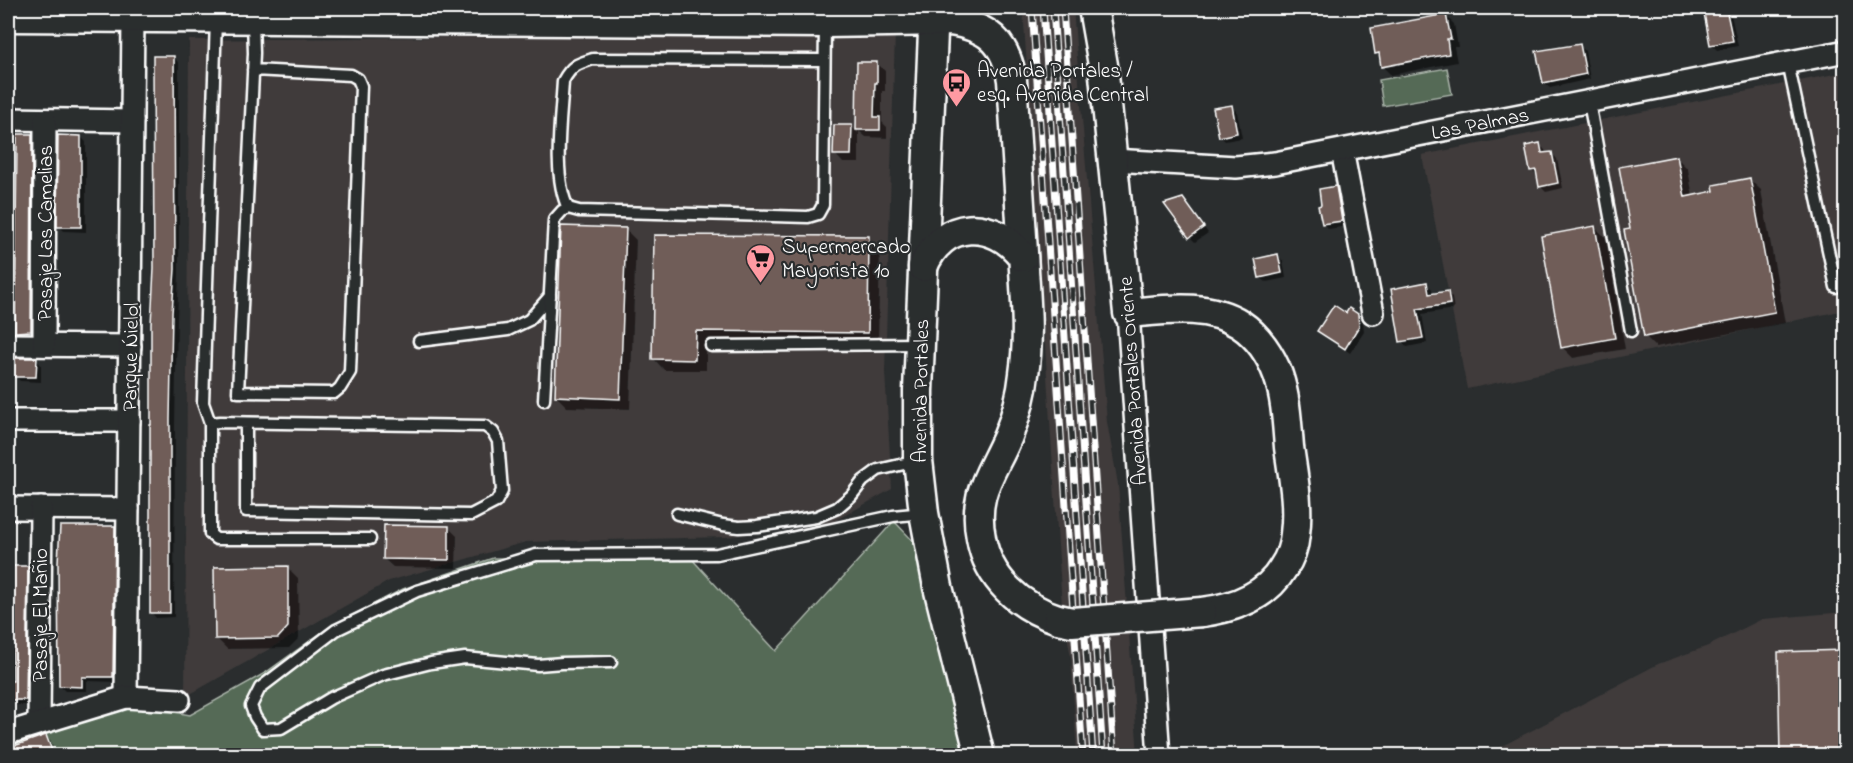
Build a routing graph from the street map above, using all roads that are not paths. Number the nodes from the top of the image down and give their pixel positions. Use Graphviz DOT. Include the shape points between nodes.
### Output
graph roads {
  1 [pos="1093,8"];
  2 [pos="933,14"];
  3 [pos="8,17"];
  4 [pos="133,18"];
  5 [pos="216,19"];
  6 [pos="253,19"];
  7 [pos="825,23"];
  8 [pos="1845,51"];
  9 [pos="823,60"];
  10 [pos="1788,63"];
  11 [pos="253,70"];
  12 [pos="1589,102"];
  13 [pos="8,119"];
  14 [pos="45,120"];
  15 [pos="132,121"];
  16 [pos="1342,150"];
  17 [pos="1112,160"];
  18 [pos="568,208"];
  19 [pos="1023,258"];
  20 [pos="923,267"];
  21 [pos="1836,287"];
  22 [pos="550,296"];
  23 [pos="1128,313"];
  24 [pos="1373,313"];
  25 [pos="1631,331"];
  26 [pos="419,341"];
  27 [pos="920,344"];
  28 [pos="8,345"];
  29 [pos="44,345"];
  30 [pos="130,346"];
  31 [pos="711,346"];
  32 [pos="544,400"];
  33 [pos="8,421"];
  34 [pos="129,421"];
  35 [pos="210,423"];
  36 [pos="246,423"];
  37 [pos="918,460"];
  38 [pos="8,508"];
  39 [pos="41,508"];
  40 [pos="128,509"];
  41 [pos="924,513"];
  42 [pos="677,514"];
  43 [pos="370,539"];
  44 [pos="610,662"];
  45 [pos="126,697"];
  46 [pos="179,700"];
  47 [pos="39,722"];
  48 [pos="8,733"];
  49 [pos="980,756"];
  50 [pos="1159,756"];
  1 -- 17 [label="main road, Avenida Portales Oriente"];
  2 -- 7 [label="main road"];
  2 -- 19 [label="main road" via="984,31 999,45 1008,62"];
  2 -- 20 [label="main road, Avenida Portales"];
  3 -- 4 [label="main road"];
  4 -- 5 [label="main road"];
  4 -- 15 [label="street, Parque Ńielol"];
  5 -- 6 [label="main road"];
  5 -- 35 [label="lane" via="203,403"];
  6 -- 7 [label="main road"];
  6 -- 11 [label="lane"];
  7 -- 9 [label="lane"];
  8 -- 10 [label="street, Las Palmas"];
  9 -- 18 [label="lane" via="593,59 577,64 563,81 558,175"];
  9 -- 18 [label="lane" via="823,205 818,213 808,217"];
  10 -- 12 [label="street, Las Palmas"];
  10 -- 21 [label="lane"];
  11 -- 11 [label="lane" via="351,75 361,86 350,372 334,393 238,392"];
  12 -- 16 [label="street, Las Palmas"];
  12 -- 25 [label="lane"];
  13 -- 14 [label="street"];
  14 -- 15 [label="street"];
  14 -- 29 [label="street, Pasaje Las Camelias"];
  15 -- 30 [label="street, Parque Ńielol"];
  16 -- 17 [label="street, Las Palmas" via="1236,167"];
  16 -- 24 [label="street"];
  17 -- 23 [label="main road, Avenida Portales Oriente"];
  18 -- 22 [label="lane" via="554,220"];
  19 -- 20 [label="main road" via="997,234 965,230 939,242"];
  19 -- 23 [label="main road, bridge" via="1028,332 1024,375 1009,434 981,495 979,526 986,556 1002,584 1030,608 1072,622 1202,612 1235,605 1257,595 1276,579 1291,552 1296,500 1282,389 1273,363 1260,343 1240,325 1214,313"];
  20 -- 27 [label="main road, Avenida Portales"];
  22 -- 26 [label="lane" via="529,320 508,330"];
  22 -- 32 [label="lane"];
  23 -- 50 [label="street, Avenida Portales Oriente"];
  27 -- 31 [label="lane"];
  27 -- 37 [label="main road, Avenida Portales"];
  28 -- 29 [label="street"];
  29 -- 30 [label="street"];
  30 -- 34 [label="street, Parque Ńielol"];
  33 -- 34 [label="street"];
  34 -- 40 [label="street, Parque Ńielol"];
  35 -- 36 [label="lane"];
  35 -- 43 [label="lane" via="210,534 216,539"];
  36 -- 36 [label="lane" via="246,511 471,515 496,502 502,491 498,441 485,426"];
  37 -- 41 [label="main road, Avenida Portales"];
  37 -- 42 [label="lane" via="878,470 837,508 816,517 739,527"];
  38 -- 39 [label="street"];
  39 -- 40 [label="street"];
  39 -- 47 [label="street, Pasaje El Mañio"];
  40 -- 45 [label="street, Parque Ńielol"];
  41 -- 44 [label="lane" via="893,516 717,554 536,555 417,591 336,630 260,688 251,706 263,729 281,728 331,698 383,675 431,663 465,658 538,665"];
  41 -- 49 [label="main road, Avenida Portales"];
  45 -- 46 [label="street"];
  45 -- 47 [label="street"];
  47 -- 48 [label="street"];
}
